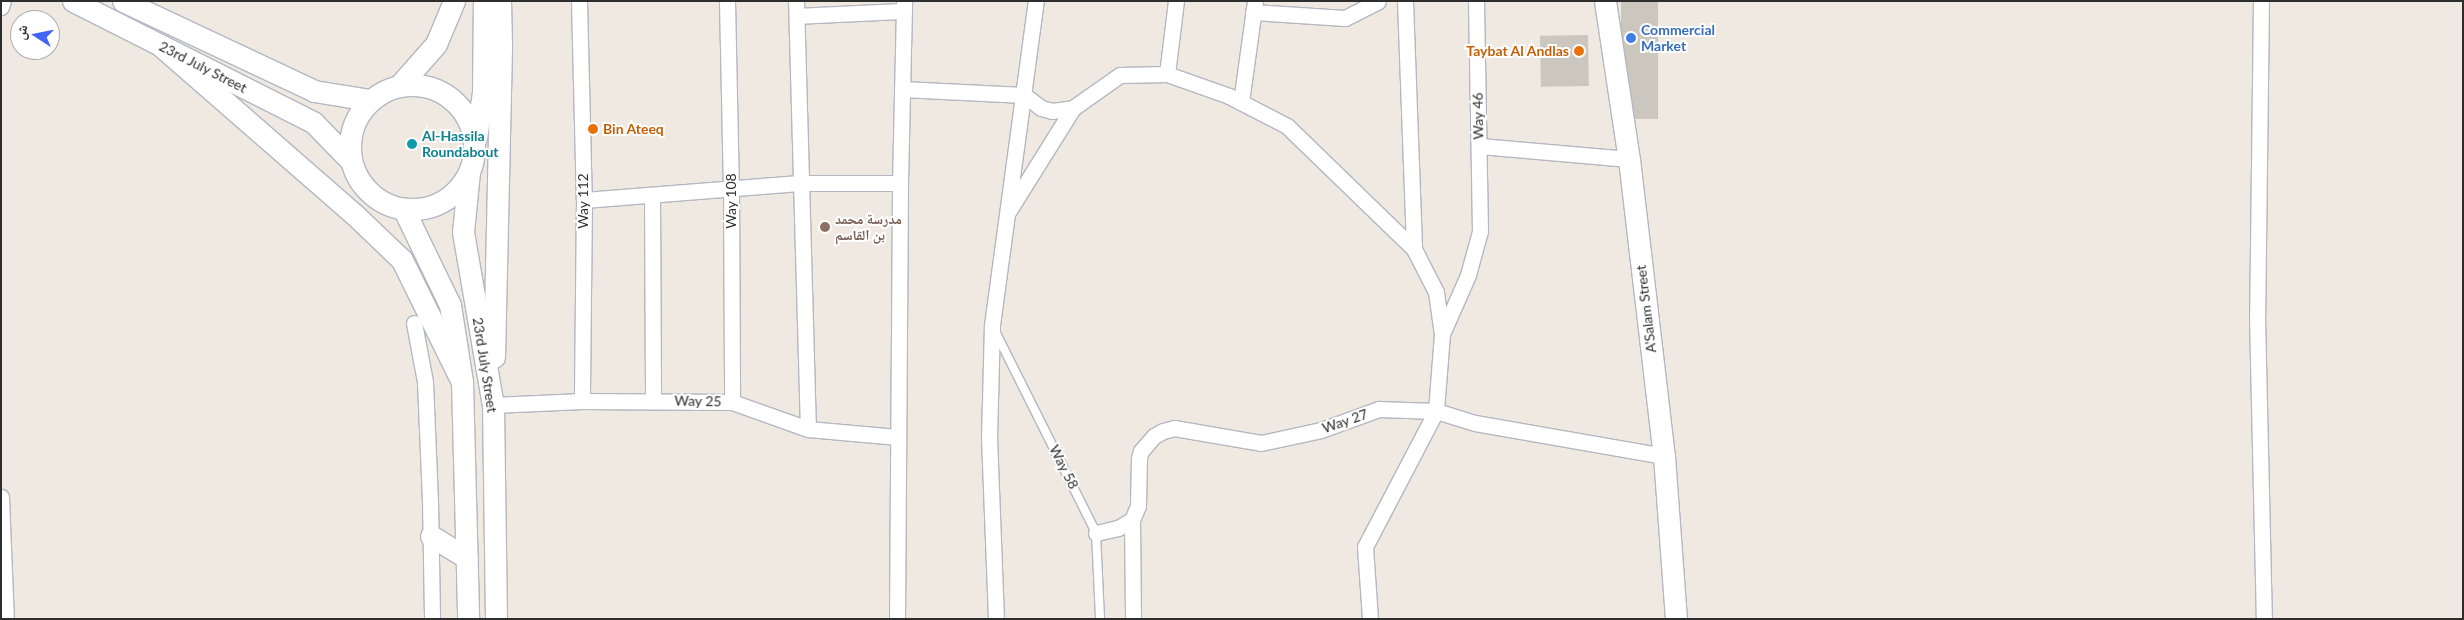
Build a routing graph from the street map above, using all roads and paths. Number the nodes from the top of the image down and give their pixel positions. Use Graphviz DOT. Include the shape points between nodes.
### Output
graph roads {
  1 [pos="3,1"];
  2 [pos="73,1"];
  3 [pos="123,1"];
  4 [pos="454,1"];
  5 [pos="484,1"];
  6 [pos="500,1"];
  7 [pos="579,1"];
  8 [pos="727,1"];
  9 [pos="1036,1"];
  10 [pos="1176,1"];
  11 [pos="1378,1"];
  12 [pos="1405,1"];
  13 [pos="1476,1"];
  14 [pos="1605,1"];
  15 [pos="2262,1"];
  16 [pos="904,6"];
  17 [pos="1,7"];
  18 [pos="1254,7"];
  19 [pos="796,9"];
  20 [pos="160,45"];
  21 [pos="1167,74"];
  22 [pos="399,86"];
  23 [pos="902,90"];
  24 [pos="1024,95"];
  25 [pos="370,100"];
  26 [pos="1241,102"];
  27 [pos="1073,108"];
  28 [pos="474,145"];
  29 [pos="1479,146"];
  30 [pos="350,160"];
  31 [pos="1629,160"];
  32 [pos="469,172"];
  33 [pos="802,183"];
  34 [pos="900,183"];
  35 [pos="731,189"];
  36 [pos="652,196"];
  37 [pos="584,200"];
  38 [pos="404,210"];
  39 [pos="1008,212"];
  40 [pos="1414,249"];
  41 [pos="414,323"];
  42 [pos="992,324"];
  43 [pos="1442,334"];
  44 [pos="462,382"];
  45 [pos="582,401"];
  46 [pos="653,401"];
  47 [pos="732,402"];
  48 [pos="493,405"];
  49 [pos="1436,411"];
  50 [pos="808,429"];
  51 [pos="898,437"];
  52 [pos="1664,456"];
  53 [pos="1,497"];
  54 [pos="1132,520"];
  55 [pos="1096,533"];
  56 [pos="2,536"];
  57 [pos="431,536"];
  58 [pos="466,558"];
  59 [pos="6,619"];
  60 [pos="432,619"];
  61 [pos="468,619"];
  62 [pos="496,619"];
  63 [pos="897,619"];
  64 [pos="996,619"];
  65 [pos="1100,619"];
  66 [pos="1133,619"];
  67 [pos="1370,619"];
  68 [pos="1676,619"];
  69 [pos="2264,619"];
  1 -- 17 [label="street"];
  2 -- 20 [label="main road, 23rd July Street"];
  3 -- 25 [label="main road, 23rd July Street" via="314,91"];
  4 -- 22 [label="main road" via="436,44"];
  5 -- 28 [label="main road" via="483,92"];
  6 -- 48 [label="main road"];
  7 -- 37 [label="street, Way 112"];
  8 -- 35 [label="street, Way 108"];
  9 -- 24 [label="street"];
  10 -- 21 [label="street"];
  11 -- 18 [label="street" via="1345,18"];
  12 -- 40 [label="street"];
  13 -- 29 [label="street, Way 46"];
  14 -- 31 [label="main road, A'Salam Street"];
  15 -- 69 [label="street" via="2257,316"];
  16 -- 19 [label="street"];
  16 -- 23 [label="street"];
  18 -- 26 [label="street"];
  19 -- 33 [label="street"];
  20 -- 30 [label="main road, 23rd July Street" via="314,123"];
  20 -- 44 [label="main road" via="354,214 402,260"];
  21 -- 26 [label="street"];
  21 -- 27 [label="street" via="1120,74"];
  22 -- 25 [label="main road"];
  22 -- 28 [label="main road" via="426,86 450,98 468,119"];
  23 -- 24 [label="street"];
  23 -- 34 [label="street"];
  24 -- 27 [label="street" via="1041,108 1052,111"];
  24 -- 39 [label="street"];
  25 -- 30 [label="main road" via="354,121"];
  26 -- 40 [label="street" via="1287,126"];
  27 -- 39 [label="street"];
  28 -- 32 [label="main road"];
  29 -- 31 [label="street"];
  29 -- 43 [label="street, Way 46" via="1480,231 1468,275"];
  30 -- 38 [label="main road" via="361,184 379,201"];
  31 -- 52 [label="main road, A'Salam Street"];
  32 -- 38 [label="main road" via="461,186 436,205"];
  32 -- 48 [label="main road, 23rd July Street" via="463,232"];
  33 -- 34 [label="street"];
  33 -- 35 [label="street"];
  33 -- 50 [label="street"];
  34 -- 51 [label="street"];
  35 -- 36 [label="street"];
  35 -- 47 [label="street, Way 108"];
  36 -- 37 [label="street"];
  36 -- 46 [label="street"];
  37 -- 45 [label="street, Way 112"];
  38 -- 44 [label="main road, 23rd July Street" via="450,305"];
  39 -- 42 [label="street"];
  40 -- 43 [label="street" via="1436,292"];
  41 -- 57 [label="street" via="425,382"];
  42 -- 55 [label="lane, Way 58"];
  42 -- 64 [label="street" via="989,439"];
  43 -- 49 [label="street"];
  44 -- 58 [label="main road, 23rd July Street"];
  45 -- 46 [label="street, Way 25"];
  45 -- 48 [label="street, Way 25"];
  46 -- 47 [label="street, Way 25"];
  47 -- 50 [label="street, Way 25"];
  48 -- 62 [label="main road, 23rd July Street"];
  49 -- 52 [label="street, Way 27" via="1475,423"];
  49 -- 54 [label="street, Way 27" via="1379,409 1320,430 1261,443 1174,428 1163,431 1141,451 1138,506"];
  49 -- 67 [label="street" via="1365,547"];
  50 -- 51 [label="street, Way 25"];
  51 -- 63 [label="street"];
  52 -- 68 [label="main road, A'Salam Street"];
  53 -- 56 [label="street"];
  54 -- 55 [label="street" via="1118,528"];
  54 -- 66 [label="street, Way 27"];
  55 -- 65 [label="lane, Way 58"];
  56 -- 59 [label="street"];
  57 -- 58 [label="main road"];
  57 -- 60 [label="street"];
  58 -- 61 [label="main road, 23rd July Street"];
}
